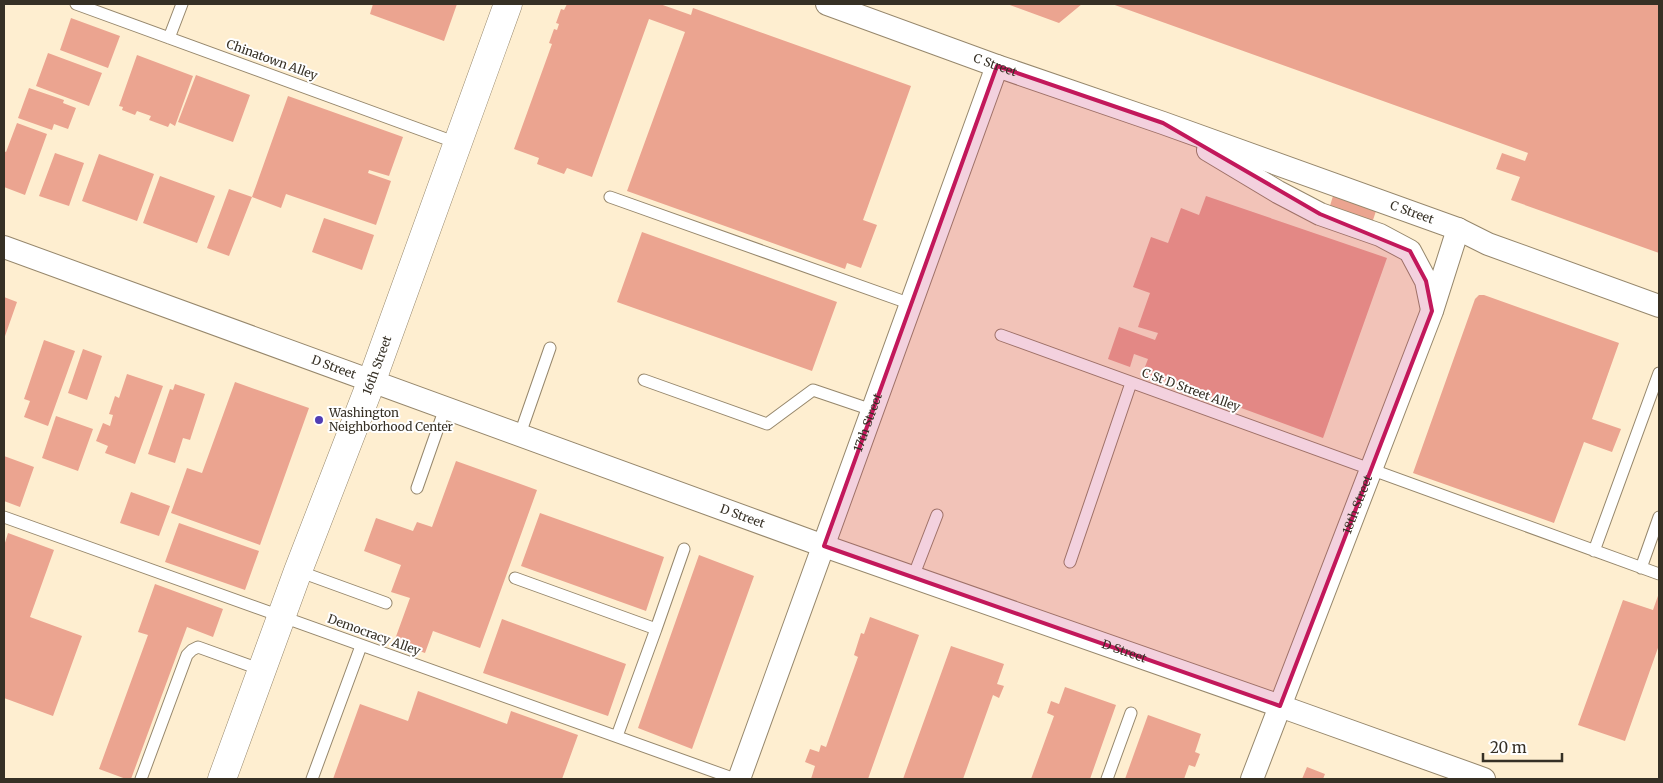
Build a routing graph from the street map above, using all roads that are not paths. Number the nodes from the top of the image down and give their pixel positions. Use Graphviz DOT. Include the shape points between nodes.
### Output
graph roads {
  1 [pos="76,4"];
  2 [pos="182,4"];
  3 [pos="508,4"];
  4 [pos="827,4"];
  5 [pos="169,38"];
  6 [pos="997,66"];
  7 [pos="1164,123"];
  8 [pos="458,143"];
  9 [pos="610,197"];
  10 [pos="1458,229"];
  11 [pos="4,247"];
  12 [pos="911,304"];
  13 [pos="1659,306"];
  14 [pos="1432,311"];
  15 [pos="1001,335"];
  16 [pos="550,348"];
  17 [pos="1659,373"];
  18 [pos="372,380"];
  19 [pos="644,380"];
  20 [pos="1131,383"];
  21 [pos="445,408"];
  22 [pos="872,410"];
  23 [pos="520,434"];
  24 [pos="1372,469"];
  25 [pos="417,488"];
  26 [pos="937,515"];
  27 [pos="4,517"];
  28 [pos="1659,517"];
  29 [pos="824,546"];
  30 [pos="684,549"];
  31 [pos="1594,551"];
  32 [pos="1070,562"];
  33 [pos="1641,568"];
  34 [pos="298,571"];
  35 [pos="1659,574"];
  36 [pos="913,577"];
  37 [pos="515,578"];
  38 [pos="386,603"];
  39 [pos="282,616"];
  40 [pos="656,629"];
  41 [pos="361,646"];
  42 [pos="262,670"];
  43 [pos="1280,706"];
  44 [pos="1131,713"];
  45 [pos="617,736"];
  46 [pos="1475,778"];
  47 [pos="141,779"];
  48 [pos="223,779"];
  49 [pos="312,779"];
  50 [pos="737,779"];
  51 [pos="1107,779"];
  52 [pos="1252,779"];
  1 -- 5 [label="lane, Chinatown Alley"];
  2 -- 5 [label="lane"];
  3 -- 8 [label="main road, 16th Street"];
  4 -- 6 [label="street, C Street"];
  5 -- 8 [label="lane, Chinatown Alley"];
  6 -- 7 [label="street, C Street"];
  6 -- 12 [label="street, 17th Street"];
  7 -- 10 [label="street, C Street"];
  7 -- 14 [label="street, C Street" via="1320,214 1380,235 1410,251 1426,281"];
  8 -- 18 [label="main road, 16th Street"];
  9 -- 12 [label="lane"];
  10 -- 13 [label="street, C Street" via="1488,244"];
  10 -- 14 [label="street, 18th Street"];
  11 -- 18 [label="street, D Street"];
  12 -- 22 [label="street, 17th Street"];
  14 -- 24 [label="street, 18th Street"];
  15 -- 20 [label="lane, C St D Street Alley"];
  16 -- 23 [label="lane"];
  17 -- 31 [label="lane"];
  18 -- 21 [label="street, D Street"];
  18 -- 34 [label="main road, 16th Street"];
  19 -- 22 [label="lane" via="767,424 813,390"];
  20 -- 24 [label="lane, C St D Street Alley"];
  20 -- 32 [label="lane"];
  21 -- 23 [label="street, D Street"];
  21 -- 25 [label="lane"];
  22 -- 29 [label="street, 17th Street"];
  23 -- 29 [label="street, D Street"];
  24 -- 31 [label="lane, C St D Street Alley"];
  24 -- 43 [label="street, 18th Street"];
  26 -- 36 [label="lane"];
  27 -- 39 [label="lane, Democracy Alley"];
  28 -- 33 [label="lane"];
  29 -- 36 [label="street, D Street"];
  29 -- 50 [label="street, 17th Street"];
  30 -- 40 [label="lane"];
  31 -- 33 [label="lane, C St D Street Alley"];
  33 -- 35 [label="lane, C St D Street Alley"];
  34 -- 38 [label="lane"];
  34 -- 39 [label="main road, 16th Street"];
  36 -- 43 [label="street, D Street"];
  37 -- 40 [label="lane"];
  39 -- 41 [label="lane, Democracy Alley"];
  39 -- 42 [label="main road, 16th Street"];
  40 -- 45 [label="lane"];
  41 -- 45 [label="lane, Democracy Alley"];
  41 -- 49 [label="lane"];
  42 -- 47 [label="lane" via="198,647 192,650"];
  42 -- 48 [label="main road, 16th Street"];
  43 -- 46 [label="street, D Street"];
  43 -- 52 [label="street, 18th Street"];
  44 -- 51 [label="lane"];
  45 -- 50 [label="lane, Democracy Alley"];
}
